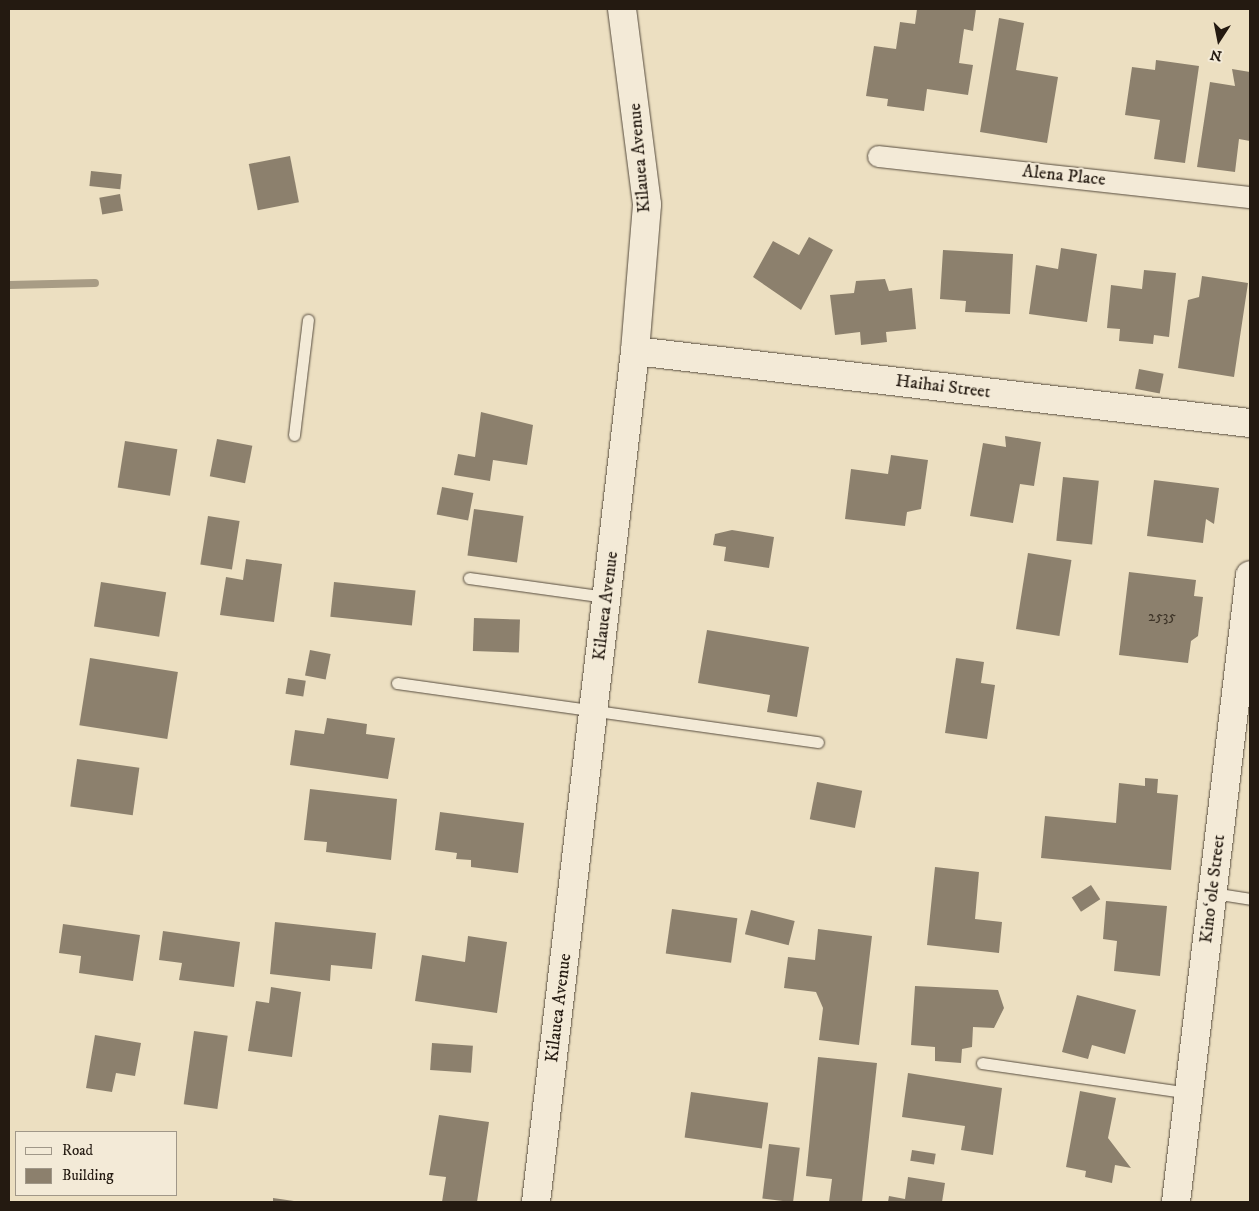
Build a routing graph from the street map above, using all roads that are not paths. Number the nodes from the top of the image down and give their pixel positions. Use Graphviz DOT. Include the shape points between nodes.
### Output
graph roads {
  1 [pos="622,9"];
  2 [pos="878,156"];
  3 [pos="1250,197"];
  4 [pos="308,320"];
  5 [pos="635,351"];
  6 [pos="1250,424"];
  7 [pos="294,435"];
  8 [pos="1250,575"];
  9 [pos="469,578"];
  10 [pos="1250,579"];
  11 [pos="606,597"];
  12 [pos="398,683"];
  13 [pos="593,711"];
  14 [pos="818,742"];
  15 [pos="1213,893"];
  16 [pos="1250,899"];
  17 [pos="982,1063"];
  18 [pos="1189,1092"];
  19 [pos="536,1202"];
  20 [pos="1176,1202"];
  1 -- 5 [label="street, Kilauea Avenue" via="647,204"];
  2 -- 3 [label="street, Alena Place"];
  4 -- 7 [label="lane"];
  5 -- 6 [label="street, Haihai Street"];
  5 -- 11 [label="street, Kilauea Avenue"];
  8 -- 10 [label="street, Kinoʻole Street"];
  9 -- 11 [label="lane"];
  10 -- 15 [label="street, Kinoʻole Street"];
  11 -- 13 [label="street, Kilauea Avenue"];
  12 -- 13 [label="lane"];
  13 -- 14 [label="lane"];
  13 -- 19 [label="street, Kilauea Avenue"];
  15 -- 16 [label="lane"];
  15 -- 18 [label="street, Kinoʻole Street"];
  17 -- 18 [label="lane"];
  18 -- 20 [label="street, Kinoʻole Street"];
}
